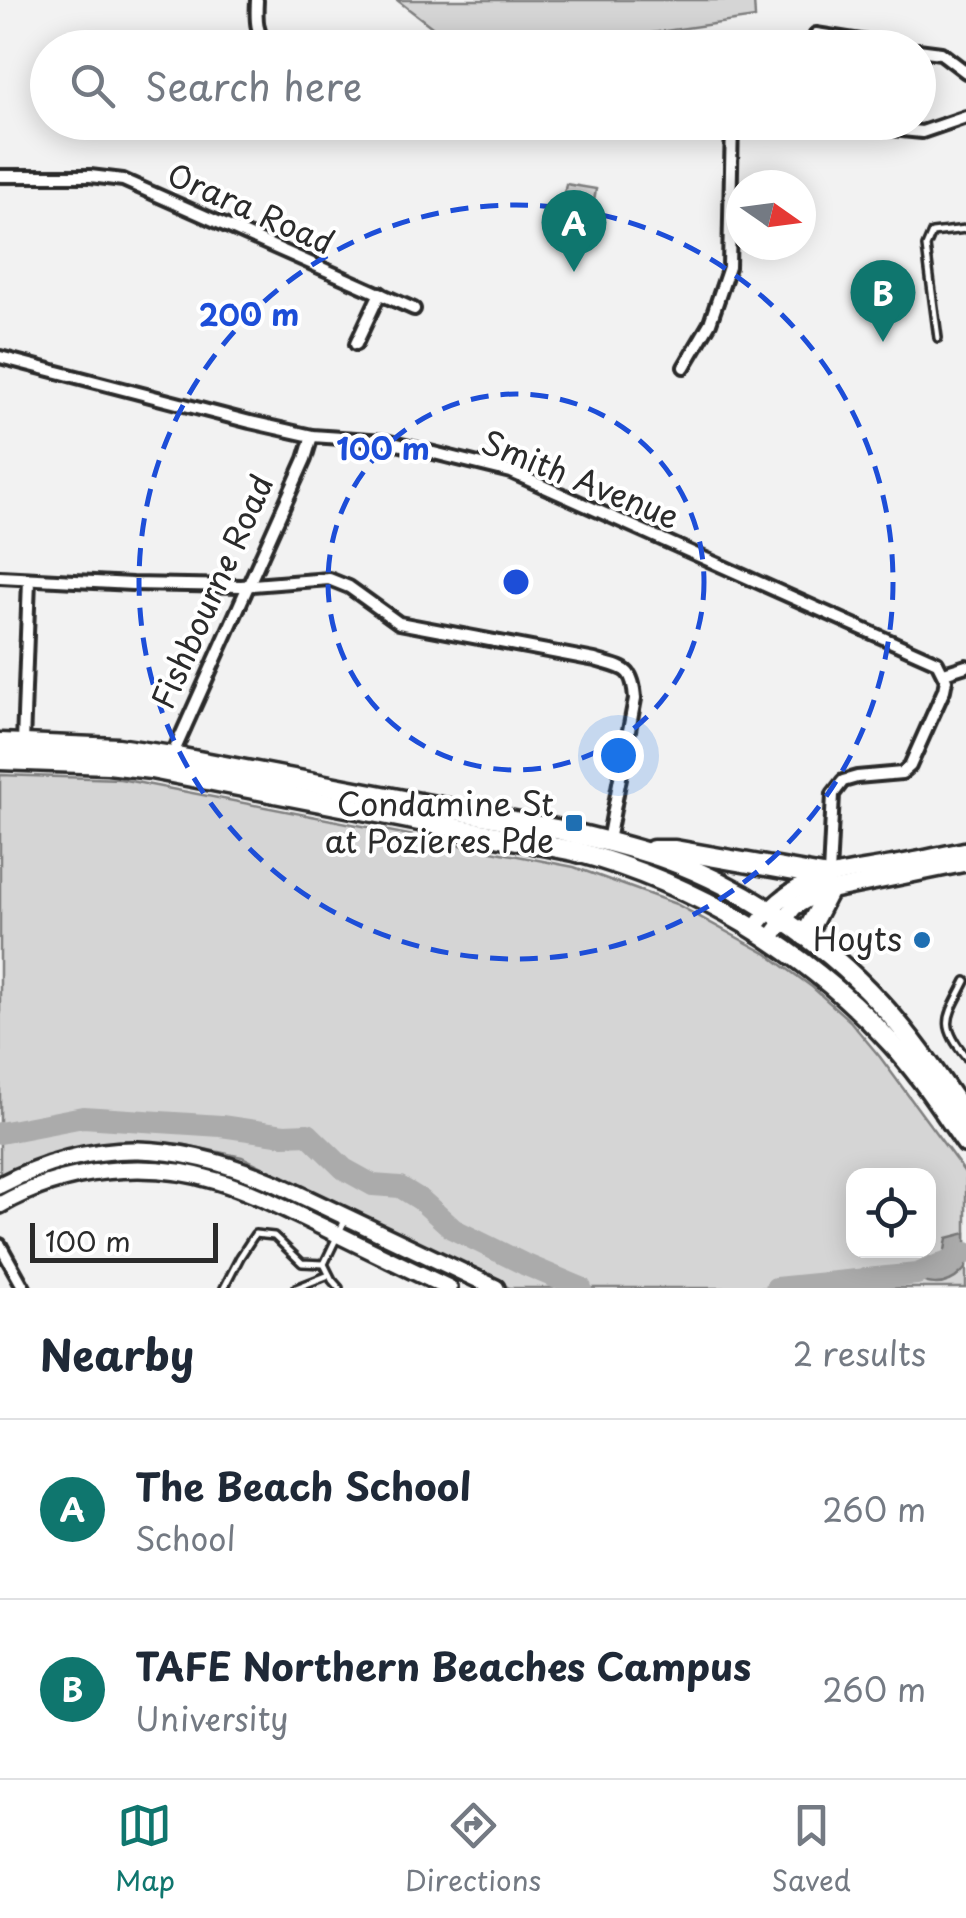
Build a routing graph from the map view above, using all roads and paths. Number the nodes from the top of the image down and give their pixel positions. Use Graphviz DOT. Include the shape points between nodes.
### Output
graph roads {
  1 [pos="258,0"];
  2 [pos="258,30"];
  3 [pos="936,52"];
  4 [pos="966,72"];
  5 [pos="966,117"];
  6 [pos="936,127"];
  7 [pos="732,140"];
  8 [pos="0,176"];
  9 [pos="966,229"];
  10 [pos="380,293"];
  11 [pos="414,309"];
  12 [pos="938,338"];
  13 [pos="356,344"];
  14 [pos="0,357"];
  15 [pos="684,368"];
  16 [pos="312,436"];
  17 [pos="0,577"];
  18 [pos="29,580"];
  19 [pos="248,586"];
  20 [pos="966,666"];
  21 [pos="944,673"];
  22 [pos="0,743"];
  23 [pos="23,744"];
  24 [pos="0,760"];
  25 [pos="169,764"];
  26 [pos="608,841"];
  27 [pos="637,850"];
  28 [pos="966,850"];
  29 [pos="966,863"];
  30 [pos="827,880"];
  31 [pos="775,915"];
  32 [pos="762,933"];
  33 [pos="806,936"];
  34 [pos="966,981"];
  35 [pos="966,1057"];
  36 [pos="966,1118"];
  37 [pos="966,1143"];
  38 [pos="0,1186"];
  39 [pos="0,1205"];
  40 [pos="347,1216"];
  41 [pos="338,1234"];
  42 [pos="0,1245"];
  43 [pos="324,1264"];
  44 [pos="329,1274"];
  45 [pos="24,1288"];
  46 [pos="224,1288"];
  47 [pos="296,1288"];
  48 [pos="340,1288"];
  49 [pos="448,1288"];
  50 [pos="496,1288"];
  1 -- 2 [label="street"];
  3 -- 4 [label="street"];
  5 -- 6 [label="street"];
  7 -- 15 [label="street" via="729,268 710,323"];
  8 -- 10 [label="street, Orara Road" via="123,180"];
  9 -- 12 [label="lane" via="932,233 926,247"];
  10 -- 11 [label="street, Orara Road"];
  10 -- 13 [label="street"];
  14 -- 16 [label="street, Smith Avenue"];
  16 -- 19 [label="street, Fishbourne Road"];
  16 -- 21 [label="street, Smith Avenue" via="385,440 510,472 938,662"];
  17 -- 18 [label="street"];
  18 -- 19 [label="street"];
  18 -- 23 [label="street"];
  19 -- 25 [label="street, Fishbourne Road"];
  19 -- 26 [label="street" via="329,579 399,623 626,669 634,699"];
  20 -- 21 [label="street"];
  21 -- 30 [label="street" via="944,690 910,766 902,773 843,781 833,794"];
  22 -- 23 [label="highway"];
  23 -- 25 [label="highway" via="118,748"];
  24 -- 25 [label="highway"];
  25 -- 26 [label="highway"];
  25 -- 32 [label="highway" via="610,861 676,886"];
  26 -- 27 [label="highway"];
  27 -- 30 [label="highway" via="675,850"];
  27 -- 31 [label="highway" via="694,871"];
  28 -- 30 [label="main road"];
  29 -- 30 [label="main road"];
  30 -- 31 [label="main road" via="798,887"];
  30 -- 33 [label="highway"];
  31 -- 32 [label="main road"];
  31 -- 33 [label="highway"];
  32 -- 37 [label="highway" via="890,1041"];
  33 -- 36 [label="highway" via="879,1001"];
  34 -- 35 [label="lane" via="947,1024"];
  38 -- 40 [label="main road" via="90,1153 151,1149 245,1170"];
  39 -- 41 [label="main road" via="84,1174 164,1170 244,1190"];
  40 -- 41 [label="lane"];
  40 -- 50 [label="main road"];
  41 -- 43 [label="lane"];
  41 -- 49 [label="main road"];
  42 -- 45 [label="street"];
  43 -- 44 [label="lane"];
  43 -- 46 [label="lane" via="302,1263 274,1236 256,1234"];
  44 -- 47 [label="lane"];
  44 -- 48 [label="lane"];
}
